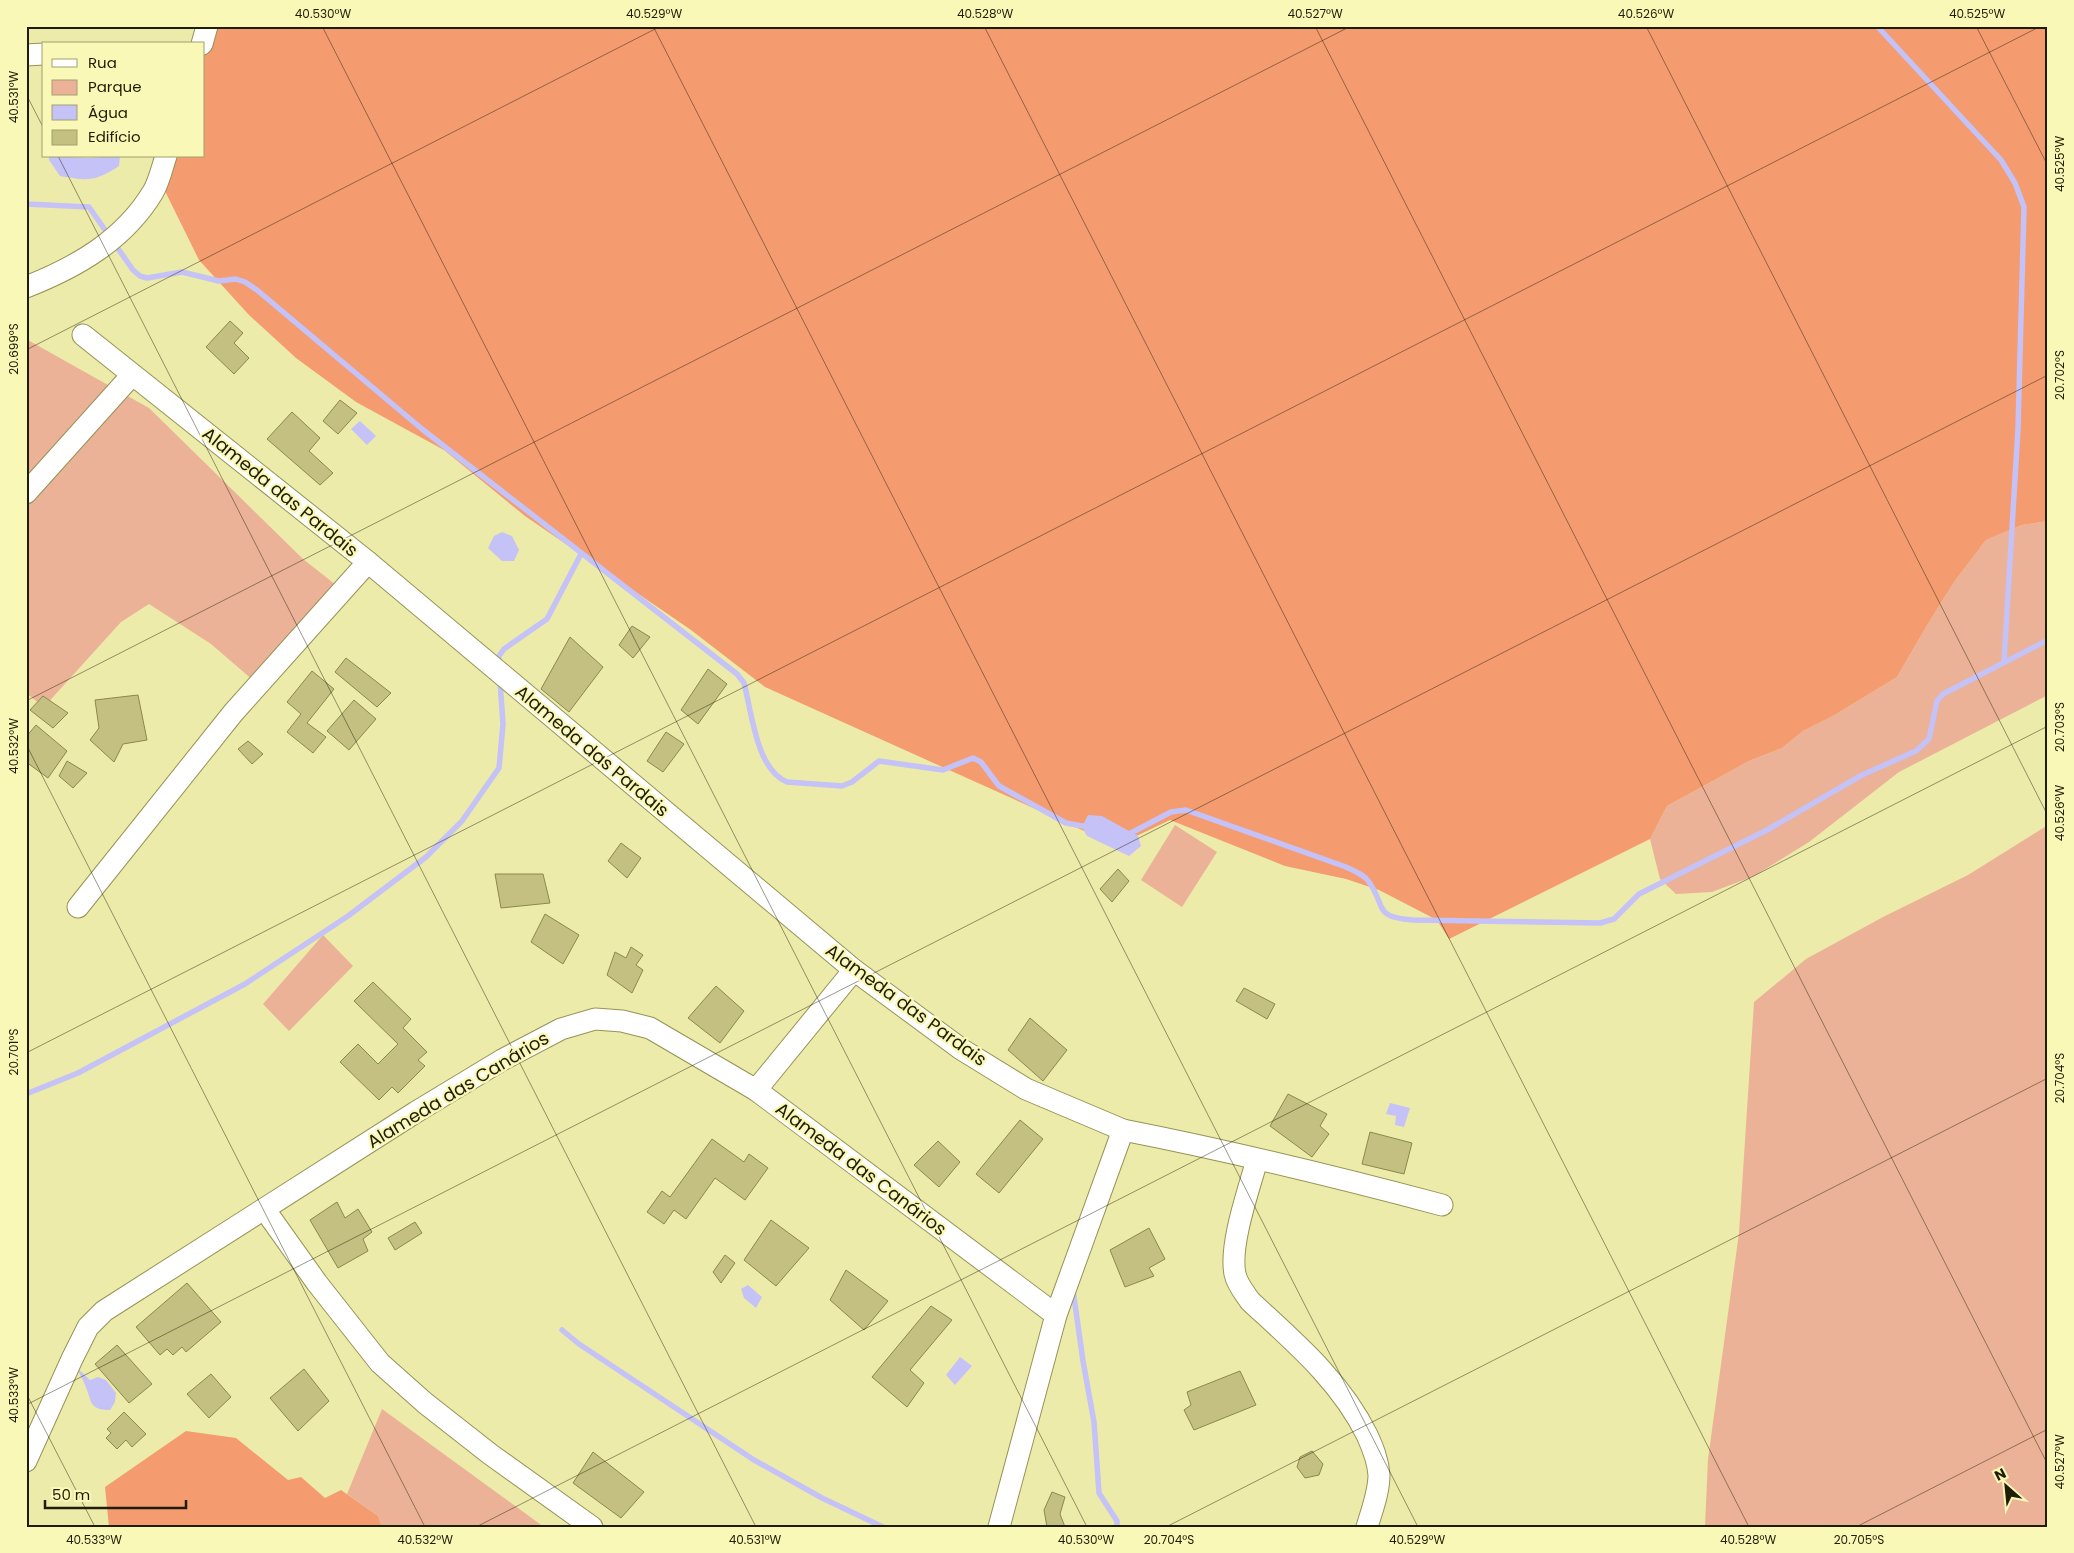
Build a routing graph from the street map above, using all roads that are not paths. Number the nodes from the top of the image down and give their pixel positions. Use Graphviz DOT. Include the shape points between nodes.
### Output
graph roads {
  1 [pos="207,26"];
  2 [pos="203,42"];
  3 [pos="42,54"];
  4 [pos="26,55"];
  5 [pos="165,158"];
  6 [pos="26,287"];
  7 [pos="83,335"];
  8 [pos="132,375"];
  9 [pos="26,493"];
  10 [pos="368,562"];
  11 [pos="78,907"];
  12 [pos="854,970"];
  13 [pos="756,1090"];
  14 [pos="1123,1130"];
  15 [pos="1257,1160"];
  16 [pos="1442,1205"];
  17 [pos="265,1210"];
  18 [pos="1056,1315"];
  19 [pos="26,1462"];
  20 [pos="592,1527"];
  21 [pos="999,1527"];
  22 [pos="1367,1527"];
  1 -- 2 [label="street"];
  3 -- 4 [label="street"];
  5 -- 6 [label="street" via="154,191 118,236 86,260"];
  7 -- 8 [label="street, Alameda das Pardais"];
  8 -- 9 [label="street"];
  8 -- 10 [label="street, Alameda das Pardais"];
  10 -- 11 [label="street" via="233,713"];
  10 -- 12 [label="street, Alameda das Pardais"];
  12 -- 13 [label="street"];
  12 -- 14 [label="street, Alameda das Pardais" via="960,1050 1026,1089"];
  13 -- 17 [label="street, Alameda das Canários" via="650,1028 595,1019 561,1029 502,1060"];
  13 -- 18 [label="street, Alameda das Canários"];
  14 -- 15 [label="street, Alameda das Pardais"];
  14 -- 18 [label="street"];
  15 -- 16 [label="street, Alameda das Pardais"];
  15 -- 22 [label="street" via="1239,1227 1235,1274 1250,1300 1330,1378 1355,1412 1376,1455 1379,1475"];
  17 -- 19 [label="street, Alameda das Canários" via="104,1311 88,1327"];
  17 -- 20 [label="street" via="380,1362 490,1454"];
  18 -- 21 [label="street"];
}
